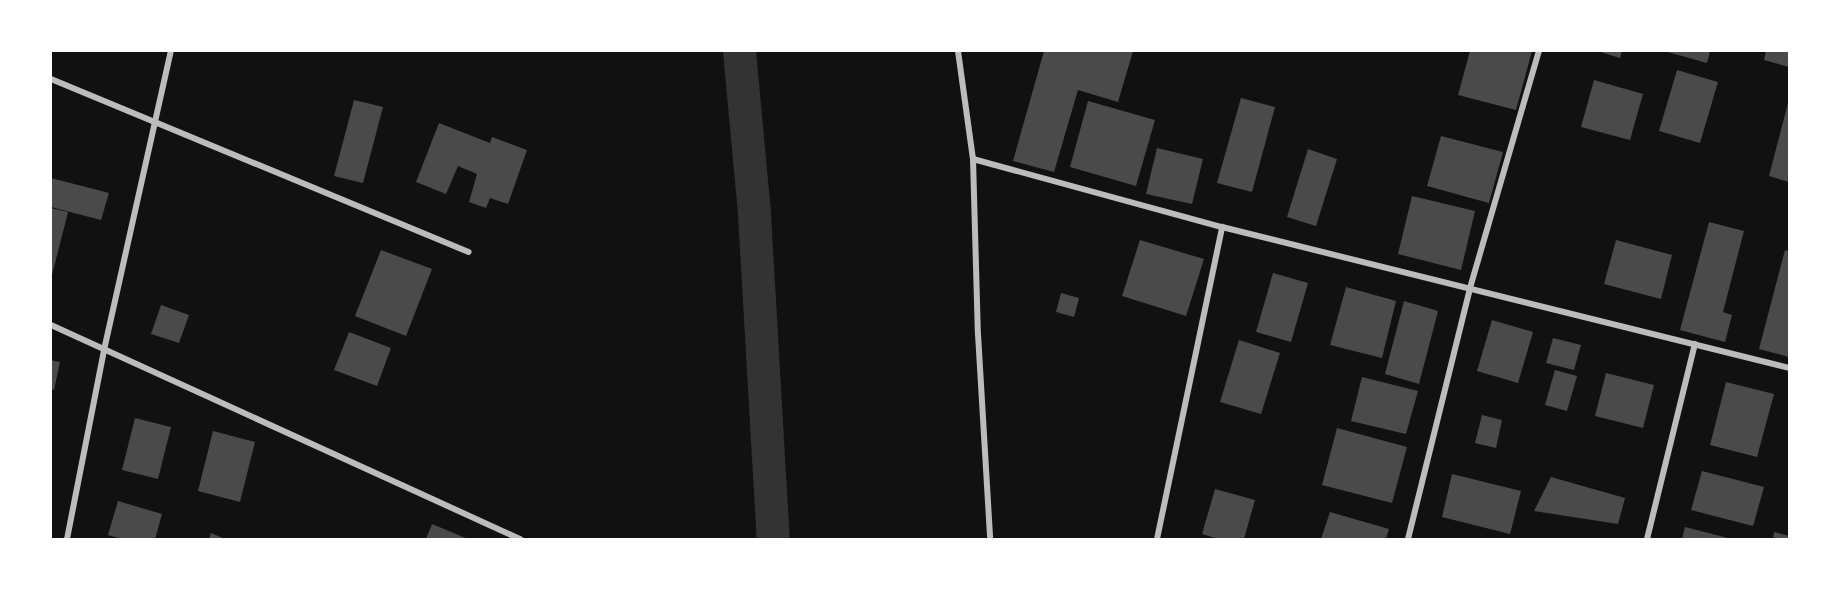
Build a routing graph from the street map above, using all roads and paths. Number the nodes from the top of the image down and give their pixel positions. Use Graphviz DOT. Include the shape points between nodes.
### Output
graph roads {
  1 [pos="171,51"];
  2 [pos="958,51"];
  3 [pos="1539,51"];
  4 [pos="51,79"];
  5 [pos="156,123"];
  6 [pos="973,159"];
  7 [pos="1222,226"];
  8 [pos="469,252"];
  9 [pos="1470,288"];
  10 [pos="51,325"];
  11 [pos="1695,344"];
  12 [pos="104,350"];
  13 [pos="1789,368"];
  14 [pos="67,539"];
  15 [pos="519,539"];
  16 [pos="990,539"];
  17 [pos="1157,539"];
  18 [pos="1408,539"];
  19 [pos="1647,539"];
  1 -- 5 [label="street"];
  2 -- 6 [label="street"];
  3 -- 9 [label="street"];
  4 -- 5 [label="street"];
  5 -- 8 [label="street"];
  5 -- 12 [label="street"];
  6 -- 7 [label="street"];
  6 -- 16 [label="street"];
  7 -- 9 [label="street"];
  7 -- 17 [label="street"];
  9 -- 11 [label="street"];
  9 -- 18 [label="street"];
  10 -- 12 [label="street"];
  11 -- 13 [label="street"];
  11 -- 19 [label="street"];
  12 -- 14 [label="street"];
  12 -- 15 [label="street"];
}
